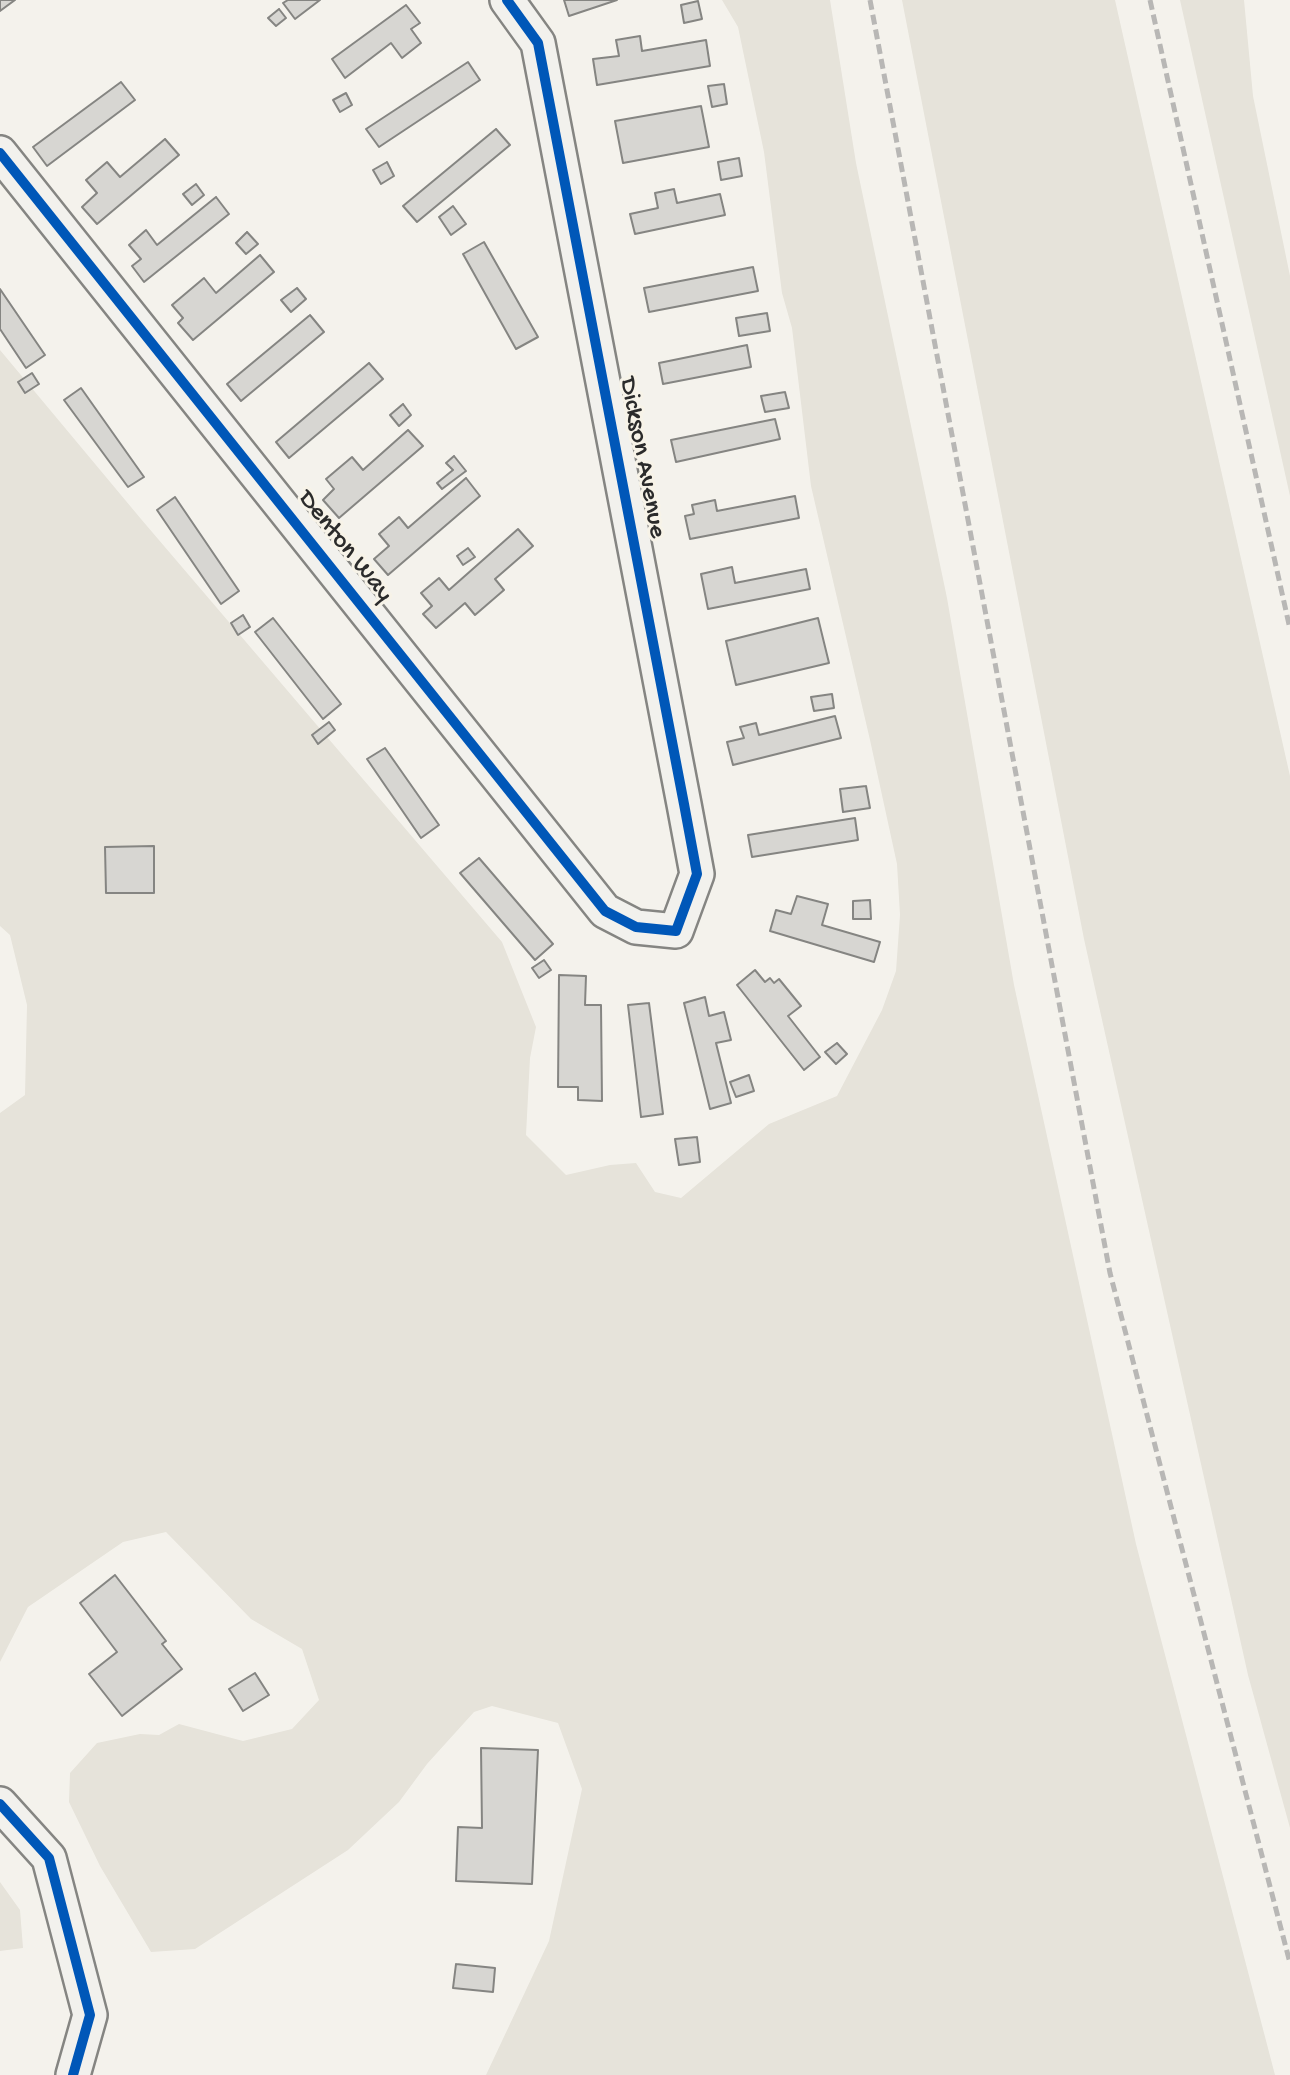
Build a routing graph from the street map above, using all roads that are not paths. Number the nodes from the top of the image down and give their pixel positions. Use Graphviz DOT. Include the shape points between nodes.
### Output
graph roads {
  1 [pos="507,0"];
  2 [pos="0,153"];
  3 [pos="676,931"];
  4 [pos="0,1804"];
  5 [pos="73,2075"];
  1 -- 3 [label="street, Dickson Avenue" via="538,43 697,874"];
  2 -- 3 [label="street, Denton Way" via="605,911 636,926"];
  4 -- 5 [label="street" via="49,1858 90,2015"];
}
